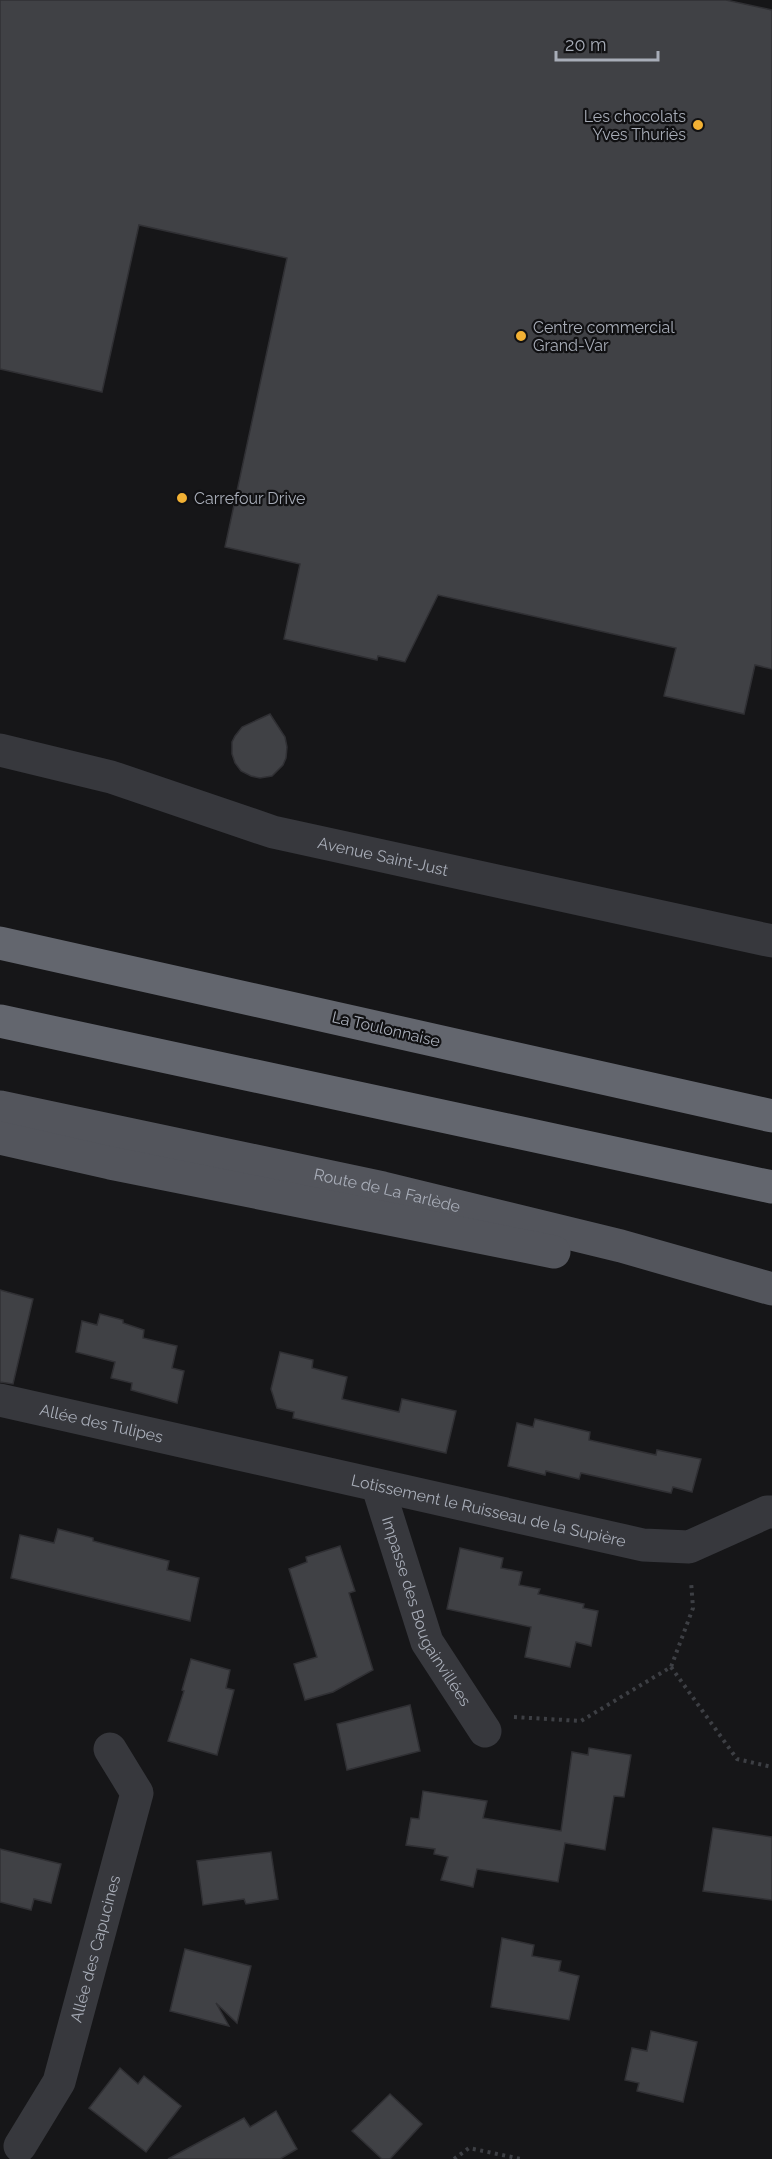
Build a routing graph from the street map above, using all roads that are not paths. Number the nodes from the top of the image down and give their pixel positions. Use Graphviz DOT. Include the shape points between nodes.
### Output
graph roads {
  1 [pos="0,750"];
  2 [pos="772,940"];
  3 [pos="0,943"];
  4 [pos="0,1020"];
  5 [pos="0,1107"];
  6 [pos="772,1116"];
  7 [pos="0,1138"];
  8 [pos="772,1187"];
  9 [pos="772,1289"];
  10 [pos="0,1400"];
  11 [pos="202,1447"];
  12 [pos="378,1487"];
  13 [pos="772,1512"];
  14 [pos="485,1731"];
  15 [pos="110,1749"];
  16 [pos="19,2149"];
  1 -- 2 [label="street, Avenue Saint-Just" via="111,777 273,832"];
  3 -- 6 [label="highway, La Toulonnaise"];
  4 -- 8 [label="highway"];
  5 -- 9 [label="main road, Route de La Farlède" via="383,1188 621,1246"];
  7 -- 9 [label="main road, Route de La Farlède" via="615,1264"];
  10 -- 11 [label="street, Allée des Tulipes"];
  11 -- 12 [label="street, Lotissement le Ruisseau de la Supière"];
  12 -- 13 [label="street, Lotissement le Ruisseau de la Supière" via="642,1545 689,1547"];
  12 -- 14 [label="street, Impasse des Bougainvillées" via="427,1642"];
  15 -- 16 [label="street, Allée des Capucines" via="136,1793 59,2082"];
}
